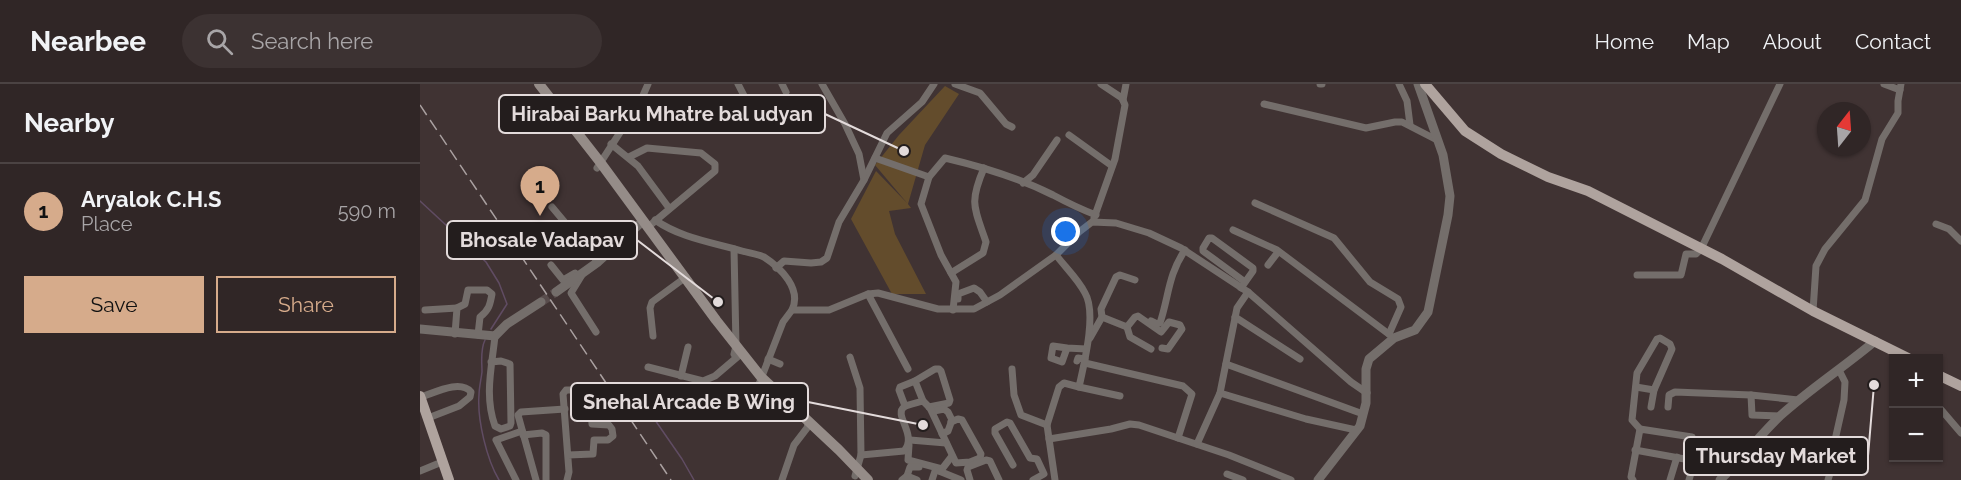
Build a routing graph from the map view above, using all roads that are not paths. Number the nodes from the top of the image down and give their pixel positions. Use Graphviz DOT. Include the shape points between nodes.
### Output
graph roads {
  1 [pos="531,84"];
  2 [pos="539,84"];
  3 [pos="648,84"];
  4 [pos="738,84"];
  5 [pos="783,84"];
  6 [pos="822,84"];
  7 [pos="934,84"];
  8 [pos="955,84"];
  9 [pos="1101,84"];
  10 [pos="1126,84"];
  11 [pos="1399,84"];
  12 [pos="1418,84"];
  13 [pos="1425,84"];
  14 [pos="1779,84"];
  15 [pos="1884,84"];
  16 [pos="1901,87"];
  17 [pos="786,92"];
  18 [pos="1123,100"];
  19 [pos="1264,104"];
  20 [pos="756,119"];
  21 [pos="1410,125"];
  22 [pos="1012,127"];
  23 [pos="1069,135"];
  24 [pos="1437,140"];
  25 [pos="1057,141"];
  26 [pos="611,144"];
  27 [pos="629,157"];
  28 [pos="875,158"];
  29 [pos="598,165"];
  30 [pos="1112,166"];
  31 [pos="984,168"];
  32 [pos="929,177"];
  33 [pos="864,180"];
  34 [pos="1023,183"];
  35 [pos="1255,202"];
  36 [pos="552,207"];
  37 [pos="669,208"];
  38 [pos="1094,219"];
  39 [pos="646,223"];
  40 [pos="1936,224"];
  41 [pos="1233,230"];
  42 [pos="1961,241"];
  43 [pos="584,245"];
  44 [pos="734,249"];
  45 [pos="1701,249"];
  46 [pos="612,250"];
  47 [pos="1185,250"];
  48 [pos="1278,252"];
  49 [pos="1056,255"];
  50 [pos="598,262"];
  51 [pos="551,265"];
  52 [pos="1268,265"];
  53 [pos="776,268"];
  54 [pos="951,273"];
  55 [pos="581,274"];
  56 [pos="1637,275"];
  57 [pos="683,279"];
  58 [pos="1135,280"];
  59 [pos="1245,288"];
  60 [pos="556,292"];
  61 [pos="868,294"];
  62 [pos="541,302"];
  63 [pos="987,302"];
  64 [pos="457,308"];
  65 [pos="425,310"];
  66 [pos="792,310"];
  67 [pos="955,310"];
  68 [pos="1813,311"];
  69 [pos="1139,315"];
  70 [pos="1102,317"];
  71 [pos="1235,317"];
  72 [pos="1127,327"];
  73 [pos="420,329"];
  74 [pos="596,332"];
  75 [pos="455,334"];
  76 [pos="478,335"];
  77 [pos="495,336"];
  78 [pos="652,336"];
  79 [pos="1391,336"];
  80 [pos="1090,338"];
  81 [pos="1875,341"];
  82 [pos="1067,348"];
  83 [pos="1162,348"];
  84 [pos="1086,349"];
  85 [pos="689,350"];
  86 [pos="1151,350"];
  87 [pos="737,352"];
  88 [pos="1900,354"];
  89 [pos="850,357"];
  90 [pos="768,358"];
  91 [pos="1300,359"];
  92 [pos="1082,361"];
  93 [pos="491,362"];
  94 [pos="780,364"];
  95 [pos="1226,364"];
  96 [pos="648,367"];
  97 [pos="909,369"];
  98 [pos="1012,369"];
  99 [pos="1839,370"];
  100 [pos="681,376"];
  101 [pos="1943,377"];
  102 [pos="760,380"];
  103 [pos="915,381"];
  104 [pos="1961,386"];
  105 [pos="1079,387"];
  106 [pos="1636,387"];
  107 [pos="1654,390"];
  108 [pos="1220,393"];
  109 [pos="1367,393"];
  110 [pos="1751,395"];
  111 [pos="1120,396"];
  112 [pos="420,397"];
  113 [pos="1798,400"];
  114 [pos="905,406"];
  115 [pos="928,406"];
  116 [pos="1652,407"];
  117 [pos="1668,407"];
  118 [pos="1940,408"];
  119 [pos="565,410"];
  120 [pos="1363,414"];
  121 [pos="424,416"];
  122 [pos="1780,416"];
  123 [pos="951,422"];
  124 [pos="808,425"];
  125 [pos="1047,425"];
  126 [pos="1640,429"];
  127 [pos="1356,430"];
  128 [pos="522,433"];
  129 [pos="1961,433"];
  130 [pos="942,434"];
  131 [pos="1178,438"];
  132 [pos="1049,439"];
  133 [pos="909,442"];
  134 [pos="946,443"];
  135 [pos="1197,444"];
  136 [pos="1692,447"];
  137 [pos="1635,450"];
  138 [pos="568,455"];
  139 [pos="861,455"];
  140 [pos="1052,455"];
  141 [pos="952,456"];
  142 [pos="1677,457"];
  143 [pos="1037,459"];
  144 [pos="1690,460"];
  145 [pos="437,464"];
  146 [pos="1013,465"];
  147 [pos="420,471"];
  148 [pos="935,471"];
  149 [pos="1727,472"];
  150 [pos="1044,474"];
  151 [pos="1227,474"];
  152 [pos="857,475"];
  153 [pos="1054,477"];
  154 [pos="905,478"];
  155 [pos="443,480"];
  156 [pos="449,480"];
  157 [pos="516,480"];
  158 [pos="536,480"];
  159 [pos="546,480"];
  160 [pos="567,480"];
  161 [pos="782,480"];
  162 [pos="868,480"];
  163 [pos="917,480"];
  164 [pos="932,480"];
  165 [pos="961,480"];
  166 [pos="970,480"];
  167 [pos="999,480"];
  168 [pos="1033,480"];
  169 [pos="1243,480"];
  170 [pos="1291,480"];
  171 [pos="1318,480"];
  172 [pos="1633,480"];
  173 [pos="1670,480"];
  174 [pos="1689,480"];
  175 [pos="1720,480"];
  176 [pos="1828,480"];
  1 -- 29 [label="main road"];
  2 -- 29 [label="main road"];
  3 -- 26 [label="street"];
  4 -- 20 [label="street"];
  5 -- 17 [label="street"];
  6 -- 33 [label="street" via="859,154"];
  7 -- 28 [label="street" via="922,102 887,134"];
  8 -- 22 [label="street" via="980,93"];
  9 -- 18 [label="street"];
  10 -- 18 [label="street"];
  11 -- 21 [label="street" via="1407,101"];
  12 -- 24 [label="street"];
  13 -- 45 [label="main road" via="1465,131 1501,154 1588,191"];
  14 -- 45 [label="street"];
  15 -- 16 [label="street"];
  16 -- 68 [label="street" via="1898,113 1882,139 1865,201 1825,249 1816,266"];
  18 -- 30 [label="street"];
  19 -- 21 [label="street" via="1355,127 1395,122"];
  21 -- 24 [label="street"];
  23 -- 30 [label="street"];
  24 -- 79 [label="street" via="1450,196 1428,312 1415,330"];
  25 -- 34 [label="street"];
  26 -- 27 [label="street"];
  26 -- 29 [label="street"];
  27 -- 37 [label="street"];
  27 -- 37 [label="street" via="647,148 701,153 715,164 715,171"];
  28 -- 32 [label="street"];
  28 -- 33 [label="street"];
  29 -- 39 [label="main road"];
  30 -- 38 [label="street"];
  31 -- 32 [label="street" via="945,158"];
  31 -- 34 [label="street"];
  31 -- 54 [label="street" via="974,200 986,247 983,253"];
  32 -- 54 [label="street" via="921,204"];
  33 -- 53 [label="street" via="839,222 827,258 812,263 784,261"];
  34 -- 38 [label="street"];
  35 -- 79 [label="street" via="1334,238 1370,282 1398,299 1401,307"];
  36 -- 43 [label="street"];
  37 -- 39 [label="street"];
  38 -- 47 [label="street" via="1149,233"];
  38 -- 49 [label="street"];
  39 -- 44 [label="street"];
  39 -- 46 [label="street"];
  39 -- 57 [label="main road"];
  40 -- 42 [label="street" via="1949,229"];
  41 -- 48 [label="street"];
  43 -- 46 [label="street" via="599,234"];
  43 -- 50 [label="street"];
  44 -- 53 [label="street" via="764,257"];
  44 -- 87 [label="street"];
  45 -- 56 [label="street" via="1696,254 1686,254 1681,275"];
  45 -- 68 [label="main road"];
  46 -- 50 [label="street"];
  47 -- 59 [label="street"];
  47 -- 69 [label="street" via="1169,282 1160,323"];
  48 -- 52 [label="street"];
  48 -- 79 [label="street"];
  49 -- 63 [label="street"];
  49 -- 80 [label="street" via="1086,294"];
  50 -- 55 [label="street"];
  51 -- 55 [label="street" via="563,280 574,273"];
  53 -- 66 [label="street" via="794,291"];
  54 -- 67 [label="street" via="956,282"];
  55 -- 60 [label="street"];
  55 -- 74 [label="street" via="571,293"];
  57 -- 78 [label="street" via="652,302"];
  57 -- 87 [label="main road"];
  58 -- 70 [label="street" via="1125,275 1116,277 1101,309"];
  59 -- 59 [label="street" via="1253,268 1209,238 1203,251"];
  59 -- 71 [label="street"];
  59 -- 109 [label="street"];
  61 -- 66 [label="street" via="829,310"];
  61 -- 67 [label="street"];
  61 -- 97 [label="street"];
  62 -- 77 [label="street"];
  63 -- 67 [label="street" via="974,309"];
  63 -- 67 [label="street" via="974,288 958,294 959,306"];
  64 -- 65 [label="street"];
  64 -- 75 [label="street"];
  64 -- 76 [label="street" via="465,304 468,290 487,290 492,294 487,312 480,317"];
  66 -- 90 [label="street"];
  68 -- 81 [label="main road"];
  70 -- 72 [label="street"];
  70 -- 80 [label="street"];
  71 -- 91 [label="street"];
  71 -- 95 [label="street"];
  72 -- 83 [label="street" via="1138,316 1161,332 1169,322 1180,325 1182,329 1172,345"];
  72 -- 86 [label="street" via="1130,337"];
  73 -- 75 [label="street"];
  75 -- 76 [label="street"];
  76 -- 77 [label="street"];
  77 -- 93 [label="street"];
  79 -- 109 [label="street" via="1370,358 1366,369"];
  80 -- 84 [label="street"];
  81 -- 88 [label="main road"];
  81 -- 99 [label="street"];
  82 -- 84 [label="street"];
  84 -- 92 [label="street"];
  85 -- 100 [label="street"];
  87 -- 100 [label="street" via="709,379"];
  87 -- 102 [label="main road"];
  89 -- 139 [label="street" via="860,388"];
  90 -- 94 [label="street"];
  90 -- 102 [label="street"];
  92 -- 105 [label="street"];
  92 -- 131 [label="street" via="1187,389 1192,394"];
  93 -- 93 [label="street" via="489,399 495,426 501,429 511,423 510,364"];
  95 -- 108 [label="street"];
  95 -- 120 [label="street"];
  96 -- 100 [label="street"];
  98 -- 125 [label="street" via="1014,395 1021,415"];
  99 -- 113 [label="street"];
  99 -- 176 [label="street" via="1845,382 1844,400"];
  101 -- 104 [label="main road"];
  102 -- 124 [label="main road"];
  103 -- 114 [label="street" via="900,387"];
  103 -- 115 [label="street"];
  103 -- 115 [label="street" via="935,369 941,371 950,400"];
  105 -- 111 [label="street"];
  105 -- 125 [label="street" via="1064,383 1059,387"];
  106 -- 107 [label="street"];
  106 -- 107 [label="street" via="1638,370 1660,338 1672,349"];
  106 -- 126 [label="street" via="1632,420"];
  107 -- 116 [label="street"];
  108 -- 127 [label="street"];
  108 -- 135 [label="street"];
  109 -- 120 [label="street"];
  110 -- 113 [label="street"];
  110 -- 117 [label="street" via="1675,392 1669,395"];
  110 -- 122 [label="street" via="1752,415"];
  112 -- 121 [label="main road"];
  112 -- 121 [label="street" via="459,386 471,392 465,402"];
  113 -- 122 [label="street"];
  114 -- 115 [label="street"];
  114 -- 133 [label="street" via="900,415"];
  115 -- 123 [label="street" via="944,409"];
  115 -- 130 [label="street"];
  118 -- 129 [label="street"];
  119 -- 128 [label="street" via="519,413"];
  119 -- 138 [label="street"];
  119 -- 138 [label="street" via="565,391 588,390 592,424 609,425 613,434 608,440 594,440 592,454"];
  120 -- 127 [label="street"];
  121 -- 145 [label="main road"];
  121 -- 156 [label="main road"];
  122 -- 149 [label="street"];
  123 -- 130 [label="street"];
  123 -- 141 [label="street" via="962,420 981,454 980,458 961,463 956,463"];
  124 -- 152 [label="main road"];
  124 -- 161 [label="street" via="794,445"];
  125 -- 132 [label="street"];
  126 -- 136 [label="street" via="1692,436"];
  126 -- 137 [label="street"];
  127 -- 171 [label="street"];
  128 -- 157 [label="street" via="496,440"];
  128 -- 158 [label="street"];
  128 -- 159 [label="street" via="546,435"];
  130 -- 134 [label="street"];
  131 -- 132 [label="street" via="1130,424"];
  131 -- 135 [label="street"];
  132 -- 140 [label="street"];
  133 -- 134 [label="street"];
  133 -- 139 [label="street" via="901,452"];
  133 -- 141 [label="street" via="908,460 942,469"];
  134 -- 141 [label="street"];
  135 -- 170 [label="street"];
  136 -- 144 [label="street"];
  136 -- 149 [label="street"];
  137 -- 142 [label="street"];
  137 -- 172 [label="street"];
  138 -- 160 [label="street"];
  139 -- 152 [label="street"];
  140 -- 143 [label="street"];
  140 -- 153 [label="street"];
  142 -- 144 [label="street"];
  142 -- 173 [label="street"];
  143 -- 146 [label="street" via="1030,458 1007,422 994,433"];
  143 -- 150 [label="street"];
  144 -- 174 [label="street" via="1694,465"];
  145 -- 147 [label="street"];
  145 -- 155 [label="main road"];
  148 -- 154 [label="street" via="912,465"];
  148 -- 164 [label="street"];
  148 -- 165 [label="street"];
  149 -- 175 [label="street"];
  150 -- 153 [label="street"];
  150 -- 168 [label="street"];
  151 -- 169 [label="street"];
  152 -- 162 [label="main road"];
  154 -- 163 [label="street"];
  166 -- 167 [label="street" via="968,467 986,460"];
}
